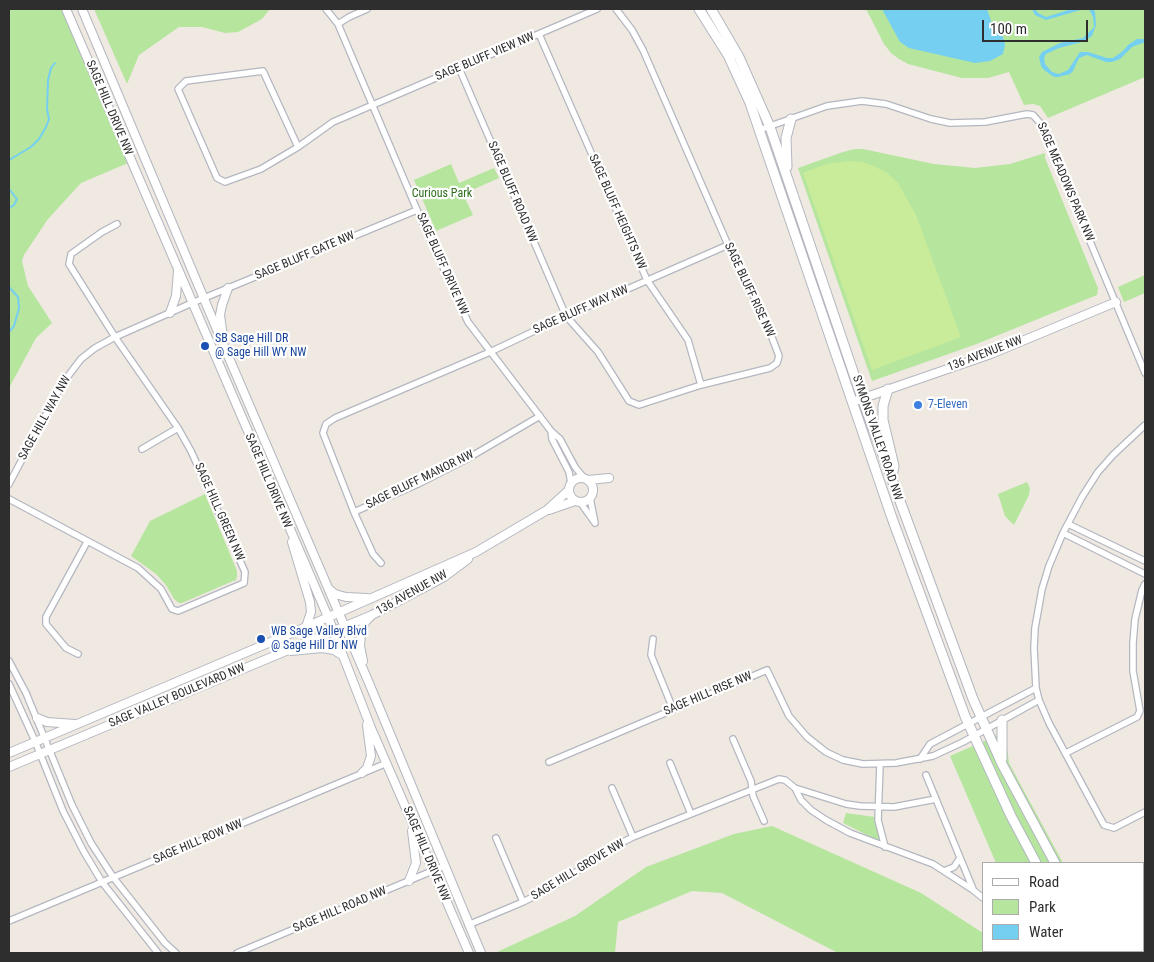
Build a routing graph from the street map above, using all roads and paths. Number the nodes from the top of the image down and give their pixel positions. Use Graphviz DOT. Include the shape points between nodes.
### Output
graph roads {
  1 [pos="66,9"];
  2 [pos="82,9"];
  3 [pos="326,9"];
  4 [pos="367,9"];
  5 [pos="597,9"];
  6 [pos="616,9"];
  7 [pos="699,9"];
  8 [pos="711,9"];
  9 [pos="338,24"];
  10 [pos="539,34"];
  11 [pos="459,68"];
  12 [pos="374,104"];
  13 [pos="791,119"];
  14 [pos="770,126"];
  15 [pos="759,130"];
  16 [pos="298,147"];
  17 [pos="787,177"];
  18 [pos="417,210"];
  19 [pos="117,224"];
  20 [pos="728,245"];
  21 [pos="178,270"];
  22 [pos="647,280"];
  23 [pos="228,288"];
  24 [pos="203,298"];
  25 [pos="192,302"];
  26 [pos="1116,302"];
  27 [pos="170,313"];
  28 [pos="566,316"];
  29 [pos="115,337"];
  30 [pos="226,352"];
  31 [pos="490,352"];
  32 [pos="1145,373"];
  33 [pos="701,385"];
  34 [pos="888,389"];
  35 [pos="862,398"];
  36 [pos="852,402"];
  37 [pos="540,416"];
  38 [pos="1145,425"];
  39 [pos="178,428"];
  40 [pos="551,431"];
  41 [pos="142,449"];
  42 [pos="892,478"];
  43 [pos="586,479"];
  44 [pos="9,484"];
  45 [pos="570,487"];
  46 [pos="593,490"];
  47 [pos="590,498"];
  48 [pos="9,499"];
  49 [pos="578,502"];
  50 [pos="547,510"];
  51 [pos="354,512"];
  52 [pos="1068,524"];
  53 [pos="290,531"];
  54 [pos="1063,534"];
  55 [pos="87,542"];
  56 [pos="476,552"];
  57 [pos="1145,561"];
  58 [pos="381,563"];
  59 [pos="1145,574"];
  60 [pos="1145,584"];
  61 [pos="329,589"];
  62 [pos="371,597"];
  63 [pos="339,612"];
  64 [pos="372,615"];
  65 [pos="328,617"];
  66 [pos="344,626"];
  67 [pos="306,627"];
  68 [pos="333,631"];
  69 [pos="653,640"];
  70 [pos="279,653"];
  71 [pos="78,654"];
  72 [pos="342,655"];
  73 [pos="9,661"];
  74 [pos="369,682"];
  75 [pos="9,684"];
  76 [pos="1036,688"];
  77 [pos="1039,700"];
  78 [pos="377,703"];
  79 [pos="364,708"];
  80 [pos="673,709"];
  81 [pos="38,718"];
  82 [pos="981,718"];
  83 [pos="1002,720"];
  84 [pos="77,724"];
  85 [pos="968,725"];
  86 [pos="986,729"];
  87 [pos="973,736"];
  88 [pos="45,737"];
  89 [pos="733,739"];
  90 [pos="35,741"];
  91 [pos="50,750"];
  92 [pos="9,753"];
  93 [pos="1066,753"];
  94 [pos="40,754"];
  95 [pos="920,759"];
  96 [pos="549,762"];
  97 [pos="387,763"];
  98 [pos="670,763"];
  99 [pos="880,764"];
  100 [pos="1002,764"];
  101 [pos="9,767"];
  102 [pos="362,773"];
  103 [pos="926,775"];
  104 [pos="612,788"];
  105 [pos="795,788"];
  106 [pos="752,790"];
  107 [pos="936,799"];
  108 [pos="879,807"];
  109 [pos="1145,812"];
  110 [pos="691,814"];
  111 [pos="410,819"];
  112 [pos="764,821"];
  113 [pos="633,837"];
  114 [pos="496,838"];
  115 [pos="885,847"];
  116 [pos="960,858"];
  117 [pos="1035,862"];
  118 [pos="1054,862"];
  119 [pos="444,866"];
  120 [pos="433,871"];
  121 [pos="944,871"];
  122 [pos="113,877"];
  123 [pos="409,880"];
  124 [pos="102,882"];
  125 [pos="973,890"];
  126 [pos="982,897"];
  127 [pos="523,902"];
  128 [pos="9,921"];
  129 [pos="468,925"];
  130 [pos="158,953"];
  131 [pos="176,953"];
  132 [pos="237,953"];
  133 [pos="469,953"];
  134 [pos="481,953"];
  1 -- 21 [label="street, SAGE HILL DRIVE NW"];
  2 -- 24 [label="street, SAGE HILL DRIVE NW"];
  3 -- 9 [label="street, SAGE BLUFF DRIVE NW"];
  4 -- 9 [label="street"];
  5 -- 10 [label="street, SAGE BLUFF VIEW NW"];
  6 -- 20 [label="street, SAGE BLUFF RISE NW" via="643,50"];
  7 -- 15 [label="main road, SYMONS VALLEY ROAD NW" via="728,54"];
  8 -- 14 [label="main road, SYMONS VALLEY ROAD NW" via="739,57"];
  9 -- 12 [label="street, SAGE BLUFF DRIVE NW"];
  10 -- 11 [label="street, SAGE BLUFF VIEW NW"];
  10 -- 22 [label="street, SAGE BLUFF HEIGHTS NW"];
  11 -- 12 [label="street, SAGE BLUFF VIEW NW"];
  11 -- 28 [label="street, SAGE BLUFF ROAD NW"];
  12 -- 16 [label="street, SAGE BLUFF VIEW NW" via="333,122"];
  12 -- 18 [label="street, SAGE BLUFF DRIVE NW"];
  13 -- 14 [label="street, SAGE MEADOWS PARK NW"];
  13 -- 17 [label="main road" via="786,138"];
  13 -- 26 [label="street, SAGE MEADOWS PARK NW" via="835,104 862,101 886,104 931,119 961,124 1034,115 1041,124"];
  14 -- 15 [label="street, SAGE MEADOWS PARK NW"];
  14 -- 17 [label="main road, SYMONS VALLEY ROAD NW"];
  15 -- 36 [label="main road, SYMONS VALLEY ROAD NW"];
  16 -- 16 [label="street, SAGE BLUFF VIEW NW" via="261,169 225,182 216,178 178,89 186,80 263,70"];
  17 -- 35 [label="main road, SYMONS VALLEY ROAD NW"];
  18 -- 23 [label="street, SAGE BLUFF GATE NW"];
  18 -- 31 [label="street, SAGE BLUFF DRIVE NW" via="468,322"];
  19 -- 29 [label="street, SAGE HILL GREEN NW" via="71,254 69,264"];
  20 -- 22 [label="street, SAGE BLUFF WAY NW"];
  20 -- 33 [label="street, SAGE BLUFF RISE NW" via="765,319 778,356 777,363 770,368"];
  21 -- 25 [label="street, SAGE HILL DRIVE NW"];
  21 -- 27 [label="street" via="176,296"];
  22 -- 28 [label="street, SAGE BLUFF WAY NW"];
  22 -- 33 [label="street, SAGE BLUFF HEIGHTS NW" via="688,340"];
  23 -- 24 [label="street, SAGE BLUFF GATE NW"];
  23 -- 30 [label="street" via="220,315"];
  24 -- 25 [label="street, SAGE BLUFF GATE NW"];
  24 -- 30 [label="street, SAGE HILL DRIVE NW"];
  25 -- 27 [label="street, SAGE HILL WAY NW"];
  25 -- 53 [label="street, SAGE HILL DRIVE NW"];
  26 -- 32 [label="street, SAGE MEADOWS PARK NW"];
  26 -- 34 [label="street, 136 AVENUE NW" via="991,354"];
  27 -- 29 [label="street, SAGE HILL WAY NW"];
  28 -- 31 [label="street, SAGE BLUFF WAY NW"];
  28 -- 33 [label="street, SAGE BLUFF RISE NW" via="598,352 630,401 640,404"];
  29 -- 39 [label="street, SAGE HILL GREEN NW"];
  29 -- 44 [label="street, SAGE HILL WAY NW" via="80,359 72,369"];
  30 -- 61 [label="street, SAGE HILL DRIVE NW"];
  31 -- 37 [label="street, SAGE BLUFF DRIVE NW"];
  31 -- 51 [label="street, SAGE BLUFF MANOR NW" via="326,424 323,434"];
  34 -- 35 [label="street, 136 AVENUE NW"];
  34 -- 42 [label="main road" via="883,420 894,466"];
  35 -- 36 [label="street, 136 AVENUE NW"];
  35 -- 42 [label="main road, SYMONS VALLEY ROAD NW"];
  36 -- 85 [label="main road, SYMONS VALLEY ROAD NW"];
  37 -- 40 [label="street, SAGE BLUFF DRIVE NW"];
  37 -- 51 [label="street, SAGE BLUFF MANOR NW" via="435,475"];
  38 -- 52 [label="street" via="1098,472"];
  39 -- 41 [label="street"];
  39 -- 55 [label="street, SAGE HILL GREEN NW" via="245,572 244,583 178,611 172,609 161,589 145,573"];
  40 -- 43 [label="street, SAGE BLUFF DRIVE NW" via="560,439 575,468"];
  40 -- 45 [label="street, SAGE BLUFF DRIVE NW" via="569,472"];
  42 -- 82 [label="main road, SYMONS VALLEY ROAD NW"];
  43 -- 45 [label="street" via="576,479"];
  43 -- 46 [label="street"];
  43 -- 46 [label="street" via="609,478"];
  45 -- 49 [label="street" via="570,496"];
  45 -- 50 [label="street, 136 AVENUE NW"];
  46 -- 47 [label="street"];
  47 -- 49 [label="street"];
  47 -- 49 [label="street" via="595,523"];
  48 -- 55 [label="street, SAGE HILL GREEN NW"];
  49 -- 50 [label="street, 136 AVENUE NW"];
  50 -- 56 [label="street, 136 AVENUE NW"];
  51 -- 58 [label="street" via="373,554"];
  52 -- 54 [label="street"];
  52 -- 57 [label="street"];
  53 -- 65 [label="street, SAGE HILL DRIVE NW"];
  53 -- 67 [label="street" via="293,551 310,602"];
  54 -- 59 [label="street"];
  54 -- 76 [label="street" via="1049,566 1038,608 1034,648"];
  55 -- 71 [label="street" via="46,617 46,624 66,648"];
  56 -- 62 [label="street, 136 AVENUE NW"];
  56 -- 64 [label="street, 136 AVENUE NW" via="444,577"];
  60 -- 93 [label="street" via="1132,643 1140,711 1137,717"];
  61 -- 62 [label="street" via="346,597"];
  61 -- 63 [label="street, SAGE HILL DRIVE NW"];
  62 -- 63 [label="street, 136 AVENUE NW"];
  63 -- 65 [label="street, SAGE VALLEY BOULEVARD NW"];
  63 -- 66 [label="street, SAGE HILL DRIVE NW"];
  64 -- 66 [label="street, 136 AVENUE NW"];
  64 -- 74 [label="street" via="362,627 360,646"];
  65 -- 67 [label="street, SAGE VALLEY BOULEVARD NW"];
  65 -- 68 [label="street, SAGE HILL DRIVE NW"];
  66 -- 68 [label="street, SAGE VALLEY BOULEVARD NW"];
  66 -- 74 [label="street, SAGE HILL DRIVE NW"];
  67 -- 84 [label="street, SAGE VALLEY BOULEVARD NW"];
  68 -- 70 [label="street, SAGE VALLEY BOULEVARD NW"];
  68 -- 72 [label="street, SAGE HILL DRIVE NW"];
  69 -- 80 [label="street" via="650,655"];
  70 -- 72 [label="street" via="322,648"];
  70 -- 91 [label="street, SAGE VALLEY BOULEVARD NW"];
  72 -- 79 [label="street, SAGE HILL DRIVE NW"];
  73 -- 81 [label="street"];
  74 -- 78 [label="street, SAGE HILL DRIVE NW"];
  75 -- 90 [label="street"];
  76 -- 77 [label="street"];
  76 -- 82 [label="street"];
  77 -- 83 [label="street, SAGE HILL RISE NW"];
  77 -- 93 [label="street"];
  78 -- 79 [label="street"];
  78 -- 119 [label="street, SAGE HILL DRIVE NW"];
  79 -- 97 [label="street, SAGE HILL DRIVE NW"];
  79 -- 102 [label="street" via="371,752 369,764"];
  80 -- 96 [label="street, SAGE HILL RISE NW"];
  80 -- 99 [label="street, SAGE HILL RISE NW" via="766,670 788,716 815,744 843,760"];
  81 -- 84 [label="street" via="47,722"];
  81 -- 88 [label="street"];
  82 -- 85 [label="street"];
  82 -- 86 [label="main road, SYMONS VALLEY ROAD NW"];
  83 -- 86 [label="street, SAGE HILL RISE NW"];
  83 -- 100 [label="main road"];
  84 -- 88 [label="street, SAGE VALLEY BOULEVARD NW"];
  85 -- 87 [label="main road, SYMONS VALLEY ROAD NW"];
  85 -- 95 [label="street" via="930,744"];
  86 -- 87 [label="street, SAGE HILL RISE NW"];
  86 -- 100 [label="main road, SYMONS VALLEY ROAD NW"];
  87 -- 95 [label="street, SAGE HILL RISE NW"];
  87 -- 117 [label="main road, SYMONS VALLEY ROAD NW"];
  88 -- 90 [label="street, SAGE VALLEY BOULEVARD NW"];
  88 -- 91 [label="street"];
  89 -- 106 [label="street"];
  90 -- 92 [label="street, SAGE VALLEY BOULEVARD NW"];
  90 -- 94 [label="street"];
  91 -- 94 [label="street, SAGE VALLEY BOULEVARD NW"];
  91 -- 122 [label="street" via="80,822"];
  93 -- 109 [label="street" via="1104,825 1114,828"];
  94 -- 101 [label="street, SAGE VALLEY BOULEVARD NW"];
  94 -- 124 [label="street" via="63,811"];
  95 -- 99 [label="street, SAGE HILL RISE NW"];
  97 -- 102 [label="street, SAGE HILL ROW NW"];
  97 -- 111 [label="street, SAGE HILL DRIVE NW"];
  98 -- 110 [label="street"];
  99 -- 108 [label="street"];
  100 -- 118 [label="main road, SYMONS VALLEY ROAD NW"];
  102 -- 122 [label="street, SAGE HILL ROW NW"];
  103 -- 107 [label="street"];
  104 -- 113 [label="street, SAGE HILL GROVE NW"];
  105 -- 106 [label="street, SAGE HILL GROVE NW" via="778,779"];
  105 -- 108 [label="street, SAGE HILL GROVE NW" via="846,804"];
  105 -- 115 [label="street" via="801,800 819,815 850,833"];
  106 -- 110 [label="street, SAGE HILL GROVE NW"];
  106 -- 112 [label="street"];
  107 -- 108 [label="street, SAGE HILL GROVE NW"];
  107 -- 116 [label="street"];
  108 -- 115 [label="street" via="878,820"];
  110 -- 113 [label="street, SAGE HILL GROVE NW"];
  111 -- 120 [label="street, SAGE HILL DRIVE NW"];
  111 -- 123 [label="street" via="416,863"];
  113 -- 127 [label="street, SAGE HILL GROVE NW"];
  114 -- 127 [label="street, SAGE HILL GROVE NW"];
  115 -- 121 [label="street"];
  116 -- 121 [label="street" via="954,868"];
  116 -- 125 [label="street"];
  119 -- 120 [label="street, SAGE HILL ROAD NW"];
  119 -- 129 [label="street, SAGE HILL DRIVE NW"];
  120 -- 123 [label="street, SAGE HILL ROAD NW"];
  120 -- 133 [label="street, SAGE HILL DRIVE NW"];
  121 -- 125 [label="street"];
  122 -- 124 [label="street, SAGE HILL ROW NW"];
  122 -- 131 [label="street"];
  123 -- 132 [label="street, SAGE HILL ROAD NW"];
  124 -- 128 [label="street, SAGE HILL ROW NW"];
  124 -- 130 [label="street"];
  125 -- 126 [label="street"];
  127 -- 129 [label="street, SAGE HILL GROVE NW"];
  129 -- 134 [label="street, SAGE HILL DRIVE NW"];
}
